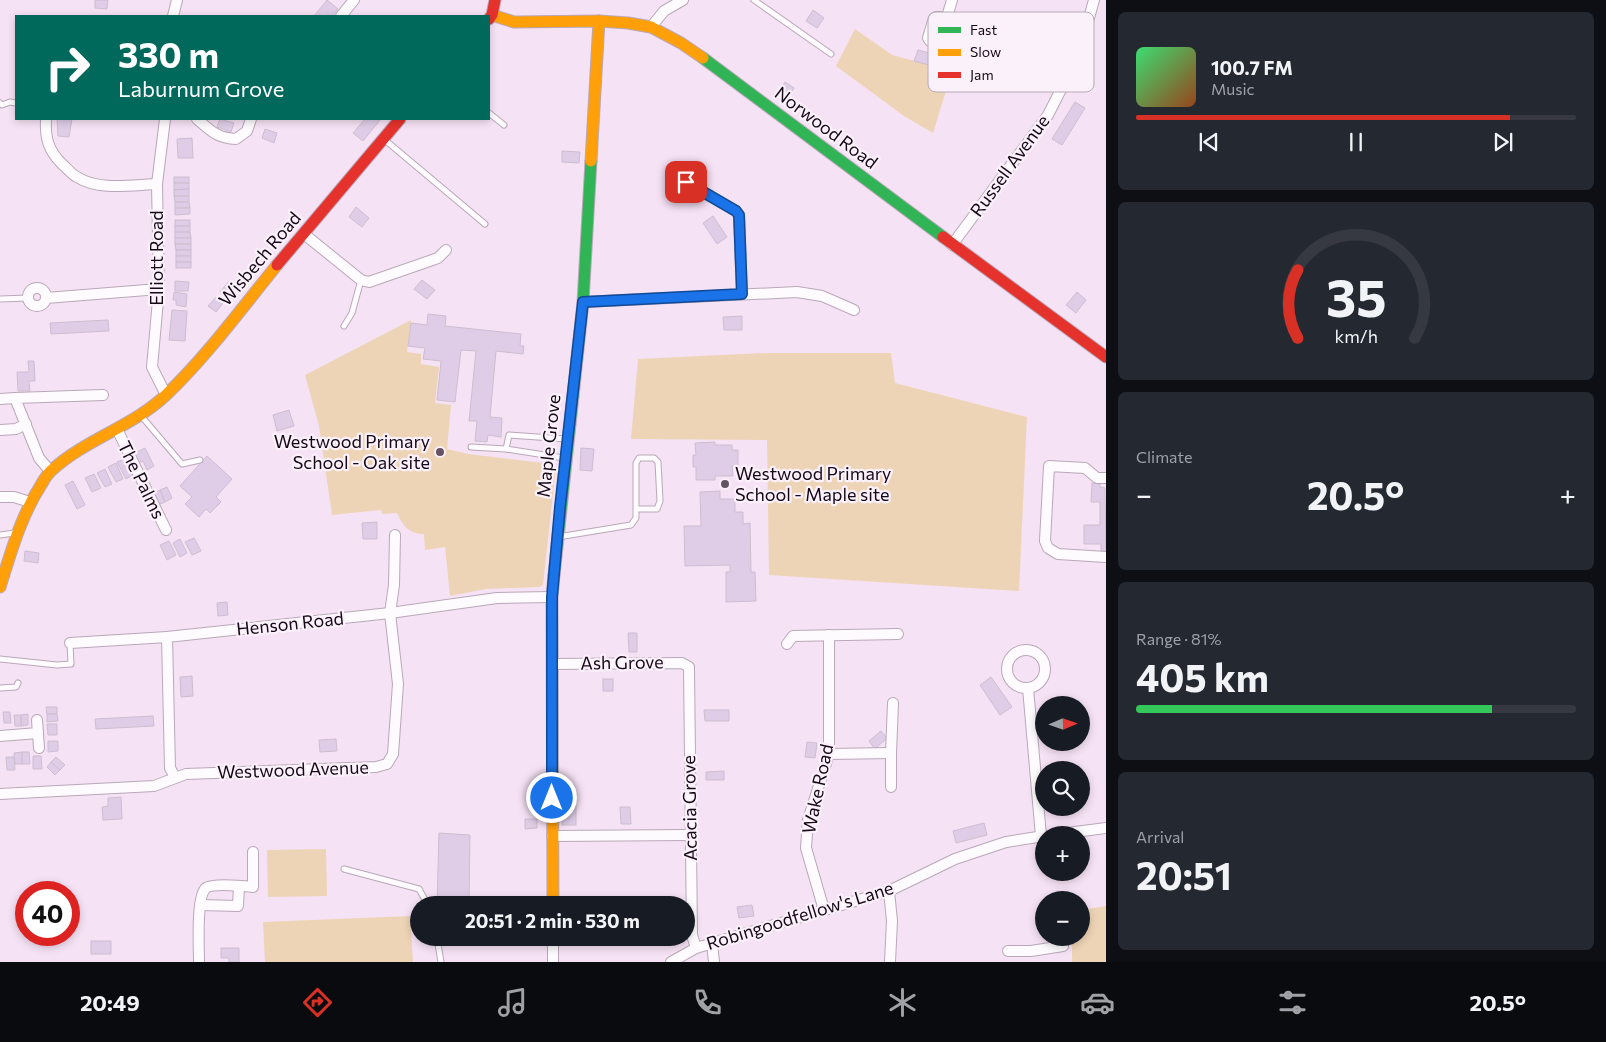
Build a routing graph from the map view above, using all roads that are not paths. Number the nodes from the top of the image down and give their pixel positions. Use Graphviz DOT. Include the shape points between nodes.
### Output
graph roads {
  1 [pos="177,0"];
  2 [pos="495,0"];
  3 [pos="683,0"];
  4 [pos="754,0"];
  5 [pos="952,0"];
  6 [pos="352,1"];
  7 [pos="948,12"];
  8 [pos="173,15"];
  9 [pos="342,15"];
  10 [pos="491,17"];
  11 [pos="599,21"];
  12 [pos="651,27"];
  13 [pos="831,54"];
  14 [pos="1060,92"];
  15 [pos="0,103"];
  16 [pos="15,103"];
  17 [pos="490,114"];
  18 [pos="46,120"];
  19 [pos="165,120"];
  20 [pos="198,120"];
  21 [pos="251,120"];
  22 [pos="399,120"];
  23 [pos="504,125"];
  24 [pos="383,138"];
  25 [pos="686,182"];
  26 [pos="157,184"];
  27 [pos="485,224"];
  28 [pos="304,234"];
  29 [pos="952,245"];
  30 [pos="446,250"];
  31 [pos="361,280"];
  32 [pos="159,289"];
  33 [pos="742,294"];
  34 [pos="28,298"];
  35 [pos="0,299"];
  36 [pos="583,302"];
  37 [pos="854,310"];
  38 [pos="344,326"];
  39 [pos="1106,357"];
  40 [pos="103,395"];
  41 [pos="166,395"];
  42 [pos="15,398"];
  43 [pos="0,399"];
  44 [pos="141,416"];
  45 [pos="26,424"];
  46 [pos="117,429"];
  47 [pos="0,430"];
  48 [pos="567,439"];
  49 [pos="471,447"];
  50 [pos="506,450"];
  51 [pos="565,458"];
  52 [pos="200,460"];
  53 [pos="50,471"];
  54 [pos="1106,478"];
  55 [pos="0,497"];
  56 [pos="30,502"];
  57 [pos="636,509"];
  58 [pos="166,530"];
  59 [pos="17,533"];
  60 [pos="0,535"];
  61 [pos="395,535"];
  62 [pos="557,537"];
  63 [pos="1106,557"];
  64 [pos="2,575"];
  65 [pos="0,587"];
  66 [pos="552,597"];
  67 [pos="390,613"];
  68 [pos="898,634"];
  69 [pos="829,635"];
  70 [pos="167,637"];
  71 [pos="70,643"];
  72 [pos="787,644"];
  73 [pos="0,659"];
  74 [pos="553,664"];
  75 [pos="689,667"];
  76 [pos="18,682"];
  77 [pos="0,688"];
  78 [pos="1028,688"];
  79 [pos="893,703"];
  80 [pos="37,720"];
  81 [pos="38,733"];
  82 [pos="0,736"];
  83 [pos="39,748"];
  84 [pos="891,753"];
  85 [pos="829,754"];
  86 [pos="176,777"];
  87 [pos="891,787"];
  88 [pos="0,794"];
  89 [pos="1044,826"];
  90 [pos="1106,828"];
  91 [pos="1090,830"];
  92 [pos="690,835"];
  93 [pos="552,836"];
  94 [pos="1035,838"];
  95 [pos="253,852"];
  96 [pos="344,868"];
  97 [pos="239,886"];
  98 [pos="889,891"];
  99 [pos="423,896"];
  100 [pos="552,896"];
  101 [pos="200,905"];
  102 [pos="824,910"];
  103 [pos="712,943"];
  104 [pos="438,946"];
  105 [pos="553,946"];
  106 [pos="1063,946"];
  107 [pos="696,948"];
  108 [pos="1008,951"];
  109 [pos="1031,951"];
  110 [pos="198,962"];
  111 [pos="441,962"];
  112 [pos="553,962"];
  113 [pos="671,962"];
  114 [pos="714,962"];
  115 [pos="890,962"];
  116 [pos="1031,962"];
  1 -- 8 [label="street"];
  2 -- 10 [label="street"];
  3 -- 12 [label="street" via="664,11"];
  4 -- 13 [label="lane"];
  5 -- 7 [label="street"];
  6 -- 9 [label="street"];
  10 -- 11 [label="street, Norwood Road" via="514,22"];
  11 -- 12 [label="street, Norwood Road"];
  11 -- 36 [label="street, Maple Grove"];
  12 -- 29 [label="street, Norwood Road" via="695,53"];
  14 -- 29 [label="street, Russell Avenue" via="1048,115"];
  15 -- 16 [label="lane"];
  17 -- 23 [label="lane"];
  18 -- 26 [label="street" via="48,145 76,176 90,183 106,185"];
  19 -- 26 [label="street, Elliott Road"];
  20 -- 21 [label="street" via="223,138 236,139 247,131"];
  22 -- 24 [label="street, Wisbech Road"];
  24 -- 27 [label="lane"];
  24 -- 28 [label="street, Wisbech Road"];
  25 -- 33 [label="street" via="739,215"];
  26 -- 32 [label="street, Elliott Road"];
  28 -- 31 [label="street"];
  28 -- 41 [label="street, Wisbech Road"];
  29 -- 39 [label="street, Norwood Road"];
  30 -- 31 [label="street" via="438,258 369,282"];
  31 -- 38 [label="lane" via="352,313"];
  32 -- 34 [label="street" via="46,298 41,306 32,305"];
  32 -- 41 [label="street, Elliott Road" via="152,367"];
  33 -- 36 [label="street"];
  33 -- 37 [label="street" via="798,292 822,296"];
  34 -- 35 [label="lane"];
  36 -- 48 [label="street, Maple Grove"];
  40 -- 42 [label="street"];
  41 -- 44 [label="street, Wisbech Road"];
  42 -- 43 [label="street"];
  42 -- 45 [label="street"];
  44 -- 46 [label="street, Wisbech Road"];
  44 -- 52 [label="lane" via="182,464"];
  45 -- 47 [label="street" via="16,429"];
  45 -- 53 [label="street" via="40,458"];
  46 -- 53 [label="street, Wisbech Road"];
  46 -- 58 [label="street, The Palms"];
  48 -- 50 [label="lane" via="509,435"];
  48 -- 51 [label="street, Maple Grove"];
  49 -- 50 [label="lane"];
  50 -- 51 [label="lane"];
  51 -- 62 [label="street, Maple Grove"];
  53 -- 56 [label="street"];
  54 -- 63 [label="street" via="1097,478 1085,468 1049,466 1045,541 1048,548 1058,554"];
  55 -- 56 [label="street"];
  56 -- 59 [label="street"];
  57 -- 57 [label="lane" via="657,508 660,501 658,462 654,458 640,458 636,462"];
  57 -- 62 [label="lane" via="636,518 631,525"];
  59 -- 60 [label="lane"];
  59 -- 64 [label="street"];
  61 -- 67 [label="street, Westwood Avenue"];
  62 -- 66 [label="street, Maple Grove"];
  64 -- 65 [label="street"];
  66 -- 67 [label="street, Henson Road" via="497,598"];
  66 -- 74 [label="street, Maple Grove"];
  67 -- 70 [label="street, Henson Road"];
  67 -- 86 [label="street, Westwood Avenue" via="398,684 393,754 387,764"];
  68 -- 69 [label="street"];
  69 -- 72 [label="street" via="793,636"];
  69 -- 85 [label="street, Wake Road"];
  70 -- 71 [label="street, Henson Road"];
  70 -- 86 [label="street" via="170,768"];
  71 -- 73 [label="lane" via="71,664"];
  74 -- 75 [label="street, Ash Grove" via="682,663"];
  74 -- 93 [label="street, Maple Grove"];
  75 -- 92 [label="street, Acacia Grove"];
  76 -- 77 [label="lane" via="16,687"];
  78 -- 89 [label="street"];
  79 -- 84 [label="street"];
  80 -- 81 [label="street"];
  81 -- 82 [label="street"];
  81 -- 83 [label="street"];
  84 -- 85 [label="street"];
  84 -- 87 [label="street"];
  85 -- 102 [label="street, Wake Road" via="808,820 806,848"];
  86 -- 88 [label="street, Westwood Avenue" via="154,786"];
  90 -- 91 [label="street, Robingoodfellow's Lane"];
  92 -- 93 [label="street"];
  92 -- 107 [label="street, Acacia Grove" via="692,936"];
  93 -- 100 [label="street, Maple Grove"];
  94 -- 98 [label="street, Robingoodfellow's Lane" via="1006,842 955,859"];
  95 -- 97 [label="street" via="253,887"];
  96 -- 99 [label="lane" via="419,889"];
  97 -- 101 [label="street" via="206,888"];
  97 -- 101 [label="street" via="238,906"];
  98 -- 102 [label="street, Robingoodfellow's Lane"];
  98 -- 115 [label="street" via="892,921"];
  101 -- 110 [label="street"];
  102 -- 103 [label="street, Robingoodfellow's Lane"];
  103 -- 107 [label="street, Robingoodfellow's Lane"];
  103 -- 114 [label="street"];
  104 -- 111 [label="lane"];
  105 -- 112 [label="street"];
  106 -- 109 [label="street"];
  107 -- 113 [label="street, Robingoodfellow's Lane"];
  108 -- 109 [label="street"];
  109 -- 116 [label="street"];
}
